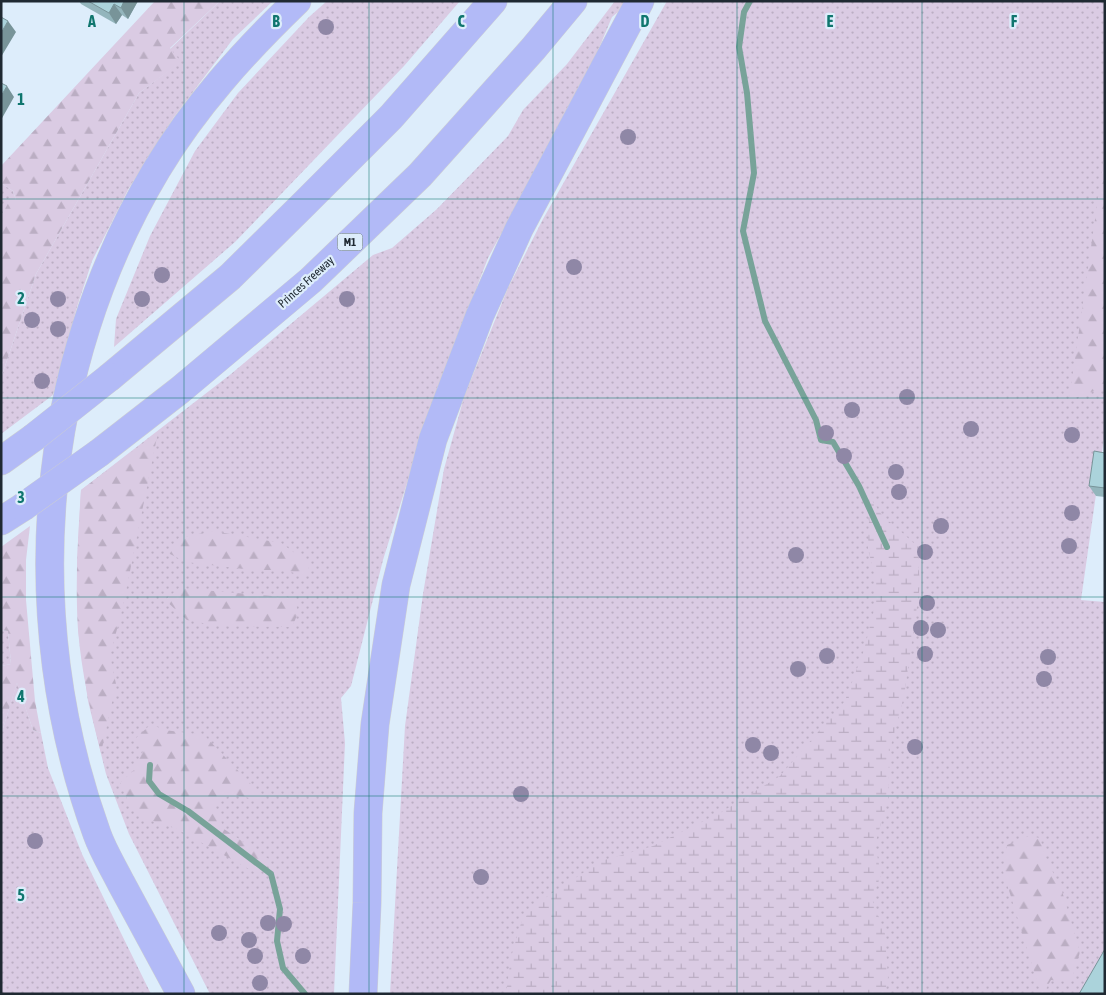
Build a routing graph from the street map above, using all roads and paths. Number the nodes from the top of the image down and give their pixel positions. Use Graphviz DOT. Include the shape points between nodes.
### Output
graph roads {
  1 [pos="297,1"];
  2 [pos="493,1"];
  3 [pos="572,1"];
  4 [pos="640,1"];
  5 [pos="1,460"];
  6 [pos="12,514"];
  7 [pos="180,994"];
  8 [pos="363,994"];
  1 -- 7 [label="highway" via="257,39 188,122 129,220 95,300 75,365 60,435 50,521 49,581 60,702 75,765 98,837"];
  2 -- 5 [label="highway, bridge" via="391,117 230,277 110,377"];
  3 -- 6 [label="highway, Princes Freeway / M1, bridge" via="420,175 318,273 180,390"];
  4 -- 8 [label="highway" via="519,229 480,315 433,439 396,585 375,724 368,813"];
}
